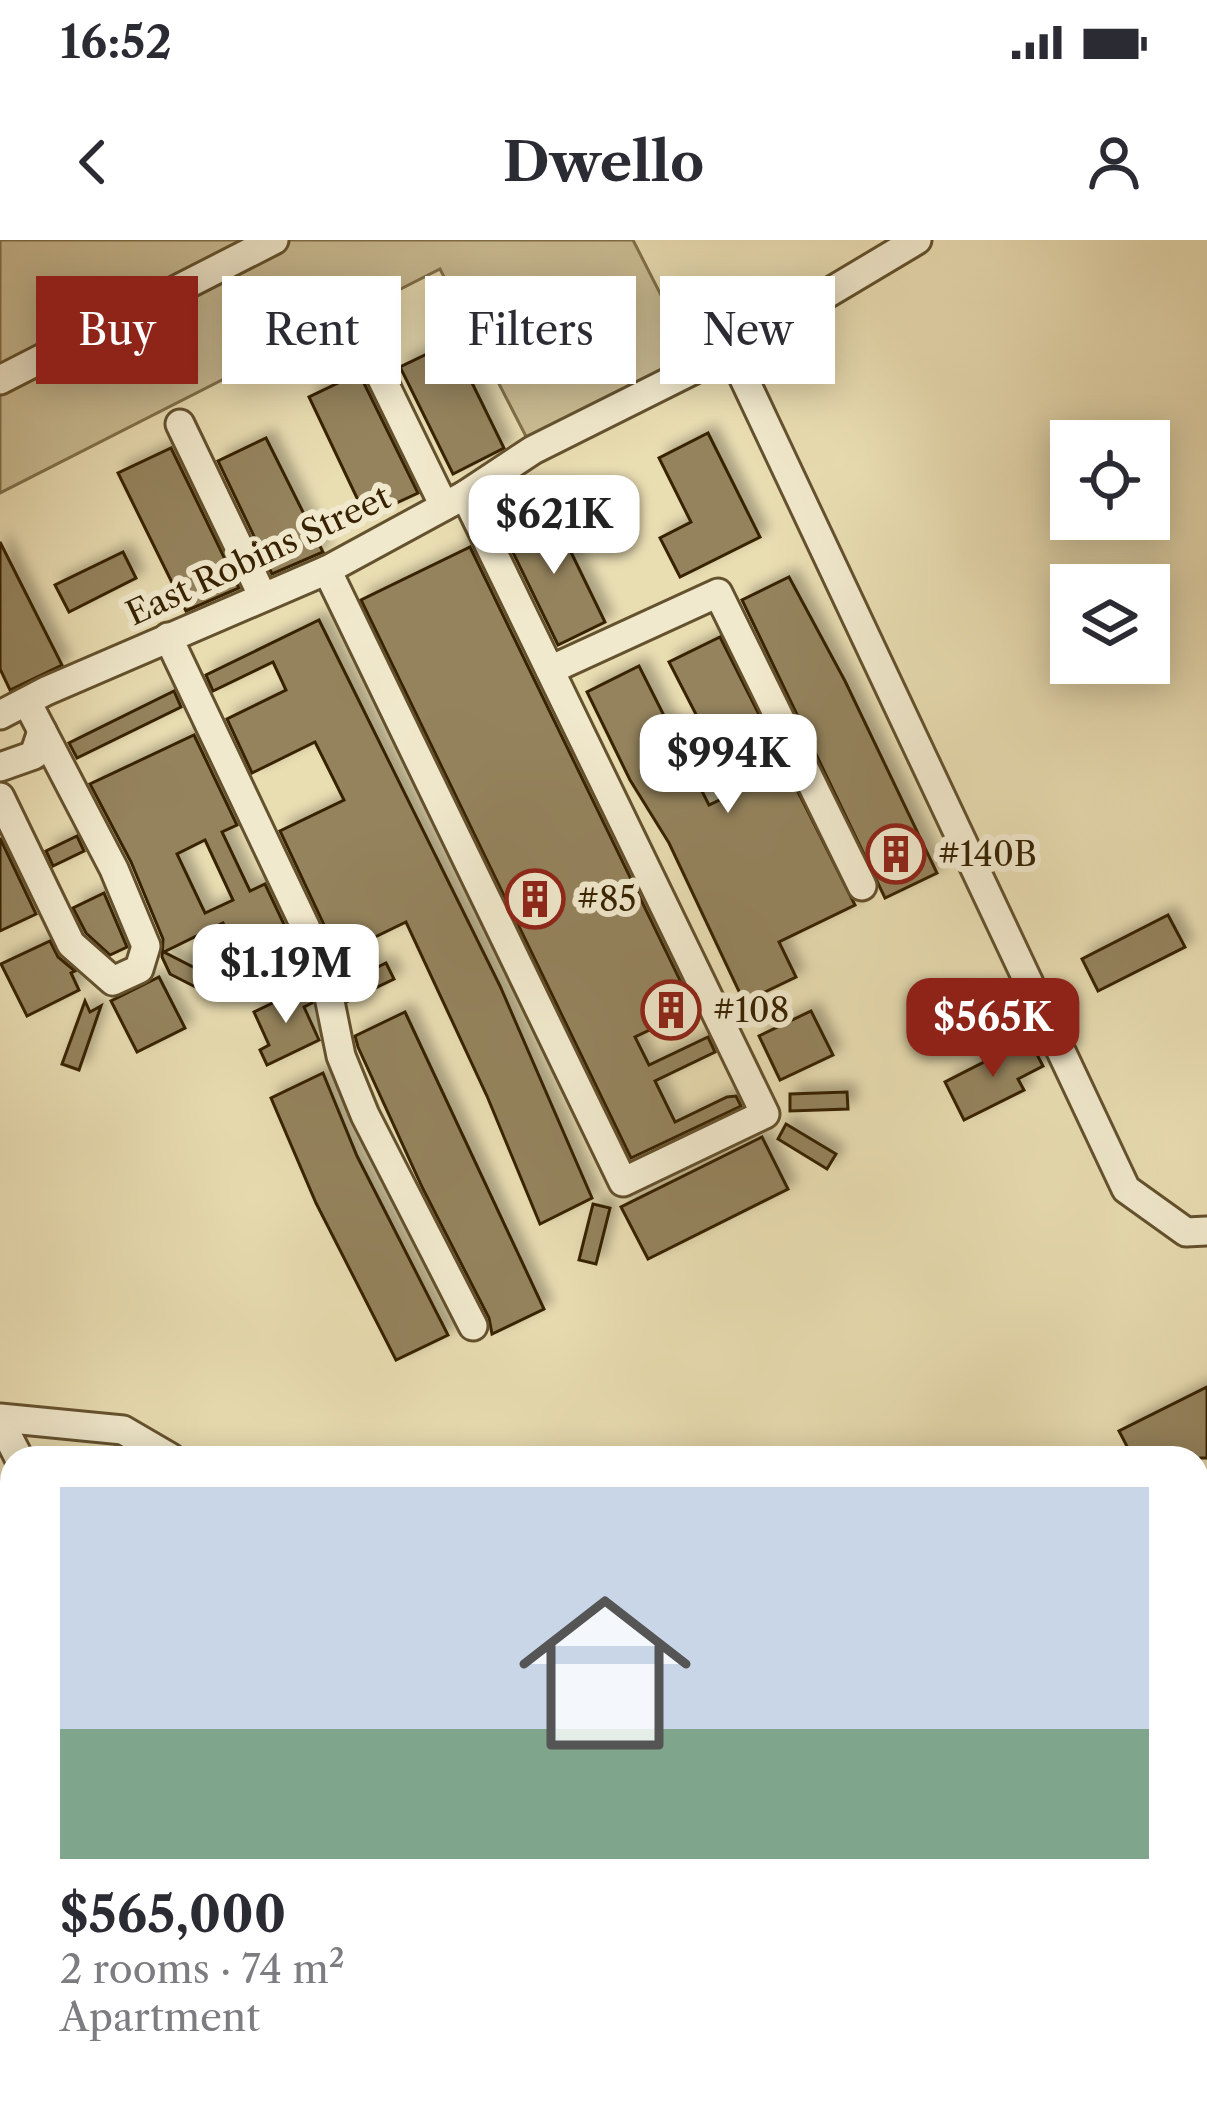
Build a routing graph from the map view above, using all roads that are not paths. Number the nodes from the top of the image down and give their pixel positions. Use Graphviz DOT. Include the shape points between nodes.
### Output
graph roads {
  1 [pos="274,240"];
  2 [pos="916,240"];
  3 [pos="835,289"];
  4 [pos="0,380"];
  5 [pos="387,384"];
  6 [pos="665,384"];
  7 [pos="747,384"];
  8 [pos="180,424"];
  9 [pos="454,500"];
  10 [pos="327,570"];
  11 [pos="263,597"];
  12 [pos="168,637"];
  13 [pos="550,670"];
  14 [pos="7,710"];
  15 [pos="42,731"];
  16 [pos="0,767"];
  17 [pos="0,797"];
  18 [pos="862,886"];
  19 [pos="1207,1231"];
  20 [pos="473,1326"];
  21 [pos="0,1420"];
  22 [pos="150,1446"];
  1 -- 4 [label="street"];
  2 -- 3 [label="street, East Robins Street"];
  5 -- 9 [label="street"];
  6 -- 9 [label="street, East Robins Street"];
  7 -- 19 [label="street" via="1126,1189 1186,1232"];
  8 -- 11 [label="street"];
  9 -- 10 [label="street, East Robins Street"];
  9 -- 13 [label="street"];
  10 -- 11 [label="street, East Robins Street"];
  10 -- 13 [label="street" via="623,1182 765,1114"];
  11 -- 12 [label="street, East Robins Street"];
  12 -- 14 [label="street, East Robins Street"];
  12 -- 20 [label="street" via="322,962 341,1056 364,1115"];
  13 -- 18 [label="street" via="718,593"];
  14 -- 15 [label="street"];
  15 -- 16 [label="street" via="34,755"];
  15 -- 17 [label="street" via="146,946 139,969 113,981 71,944"];
  21 -- 22 [label="street" via="123,1430"];
}
